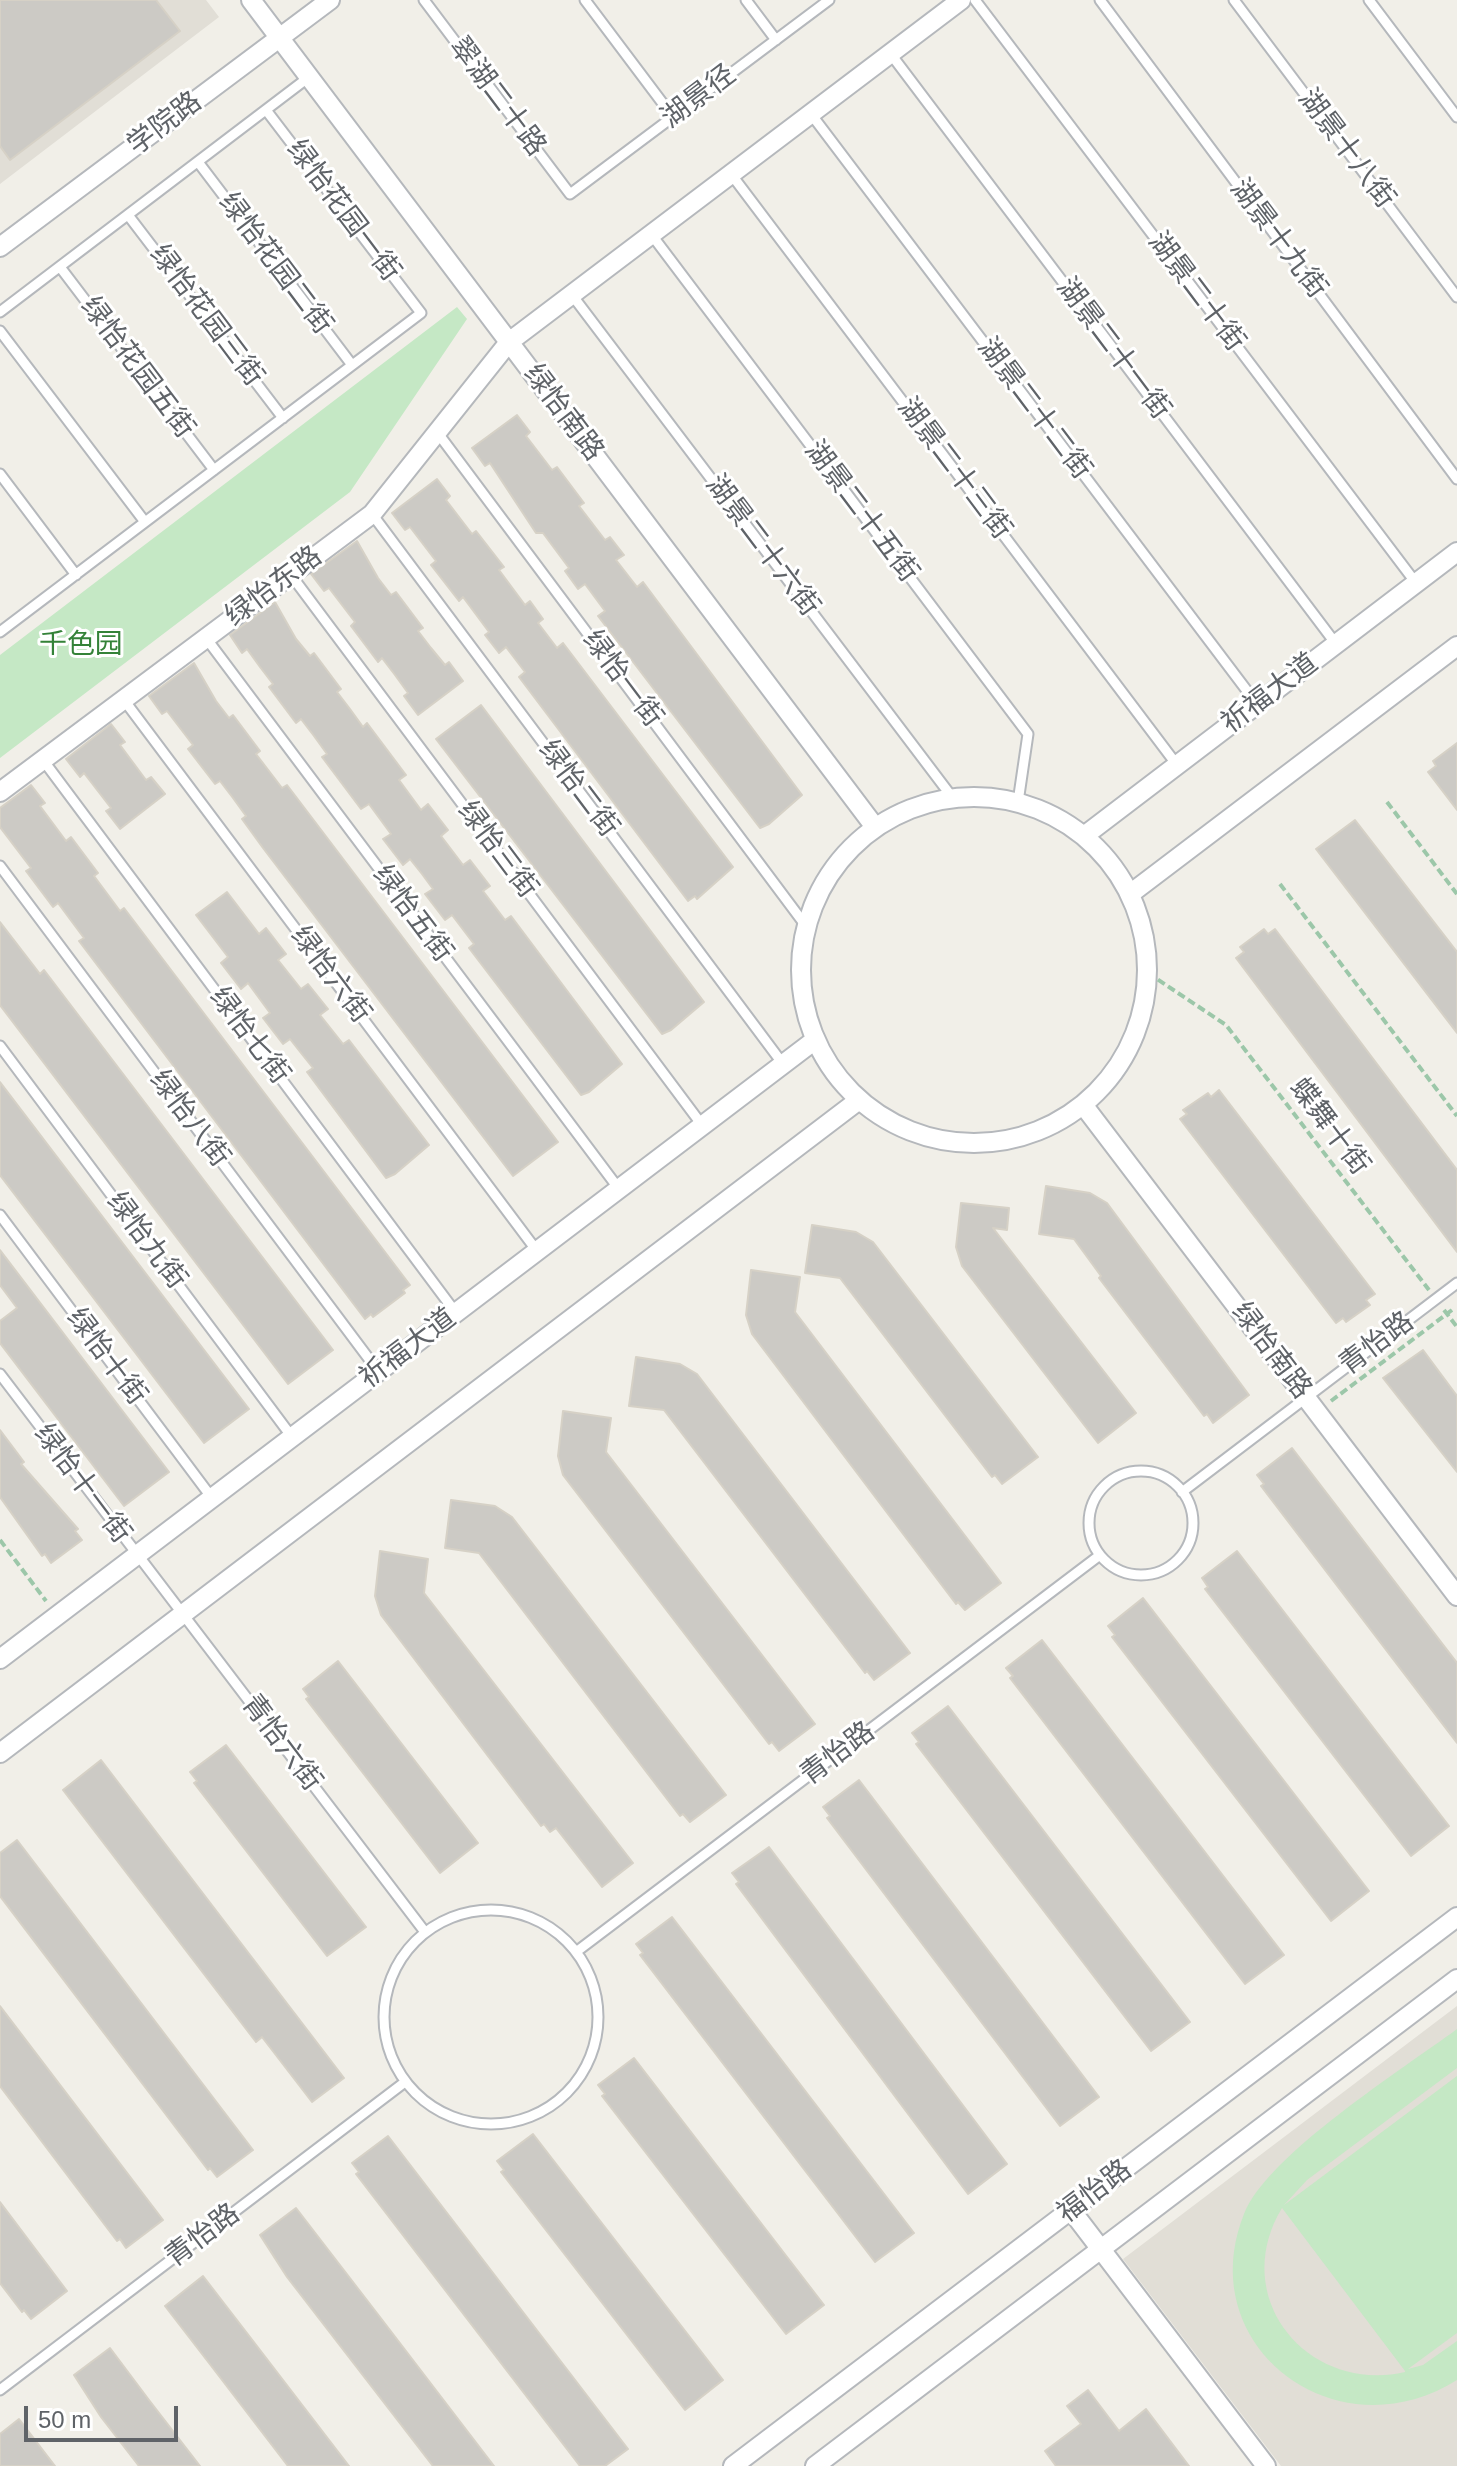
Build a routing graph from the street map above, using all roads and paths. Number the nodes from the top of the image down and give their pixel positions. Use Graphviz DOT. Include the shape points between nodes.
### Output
graph roads {
  1 [pos="251,0"];
  2 [pos="330,0"];
  3 [pos="424,0"];
  4 [pos="585,0"];
  5 [pos="746,0"];
  6 [pos="829,0"];
  7 [pos="961,0"];
  8 [pos="975,0"];
  9 [pos="1100,0"];
  10 [pos="1234,0"];
  11 [pos="1369,0"];
  12 [pos="279,38"];
  13 [pos="776,40"];
  14 [pos="890,53"];
  15 [pos="309,77"];
  16 [pos="266,110"];
  17 [pos="811,114"];
  18 [pos="673,117"];
  19 [pos="1457,117"];
  20 [pos="198,162"];
  21 [pos="731,174"];
  22 [pos="570,194"];
  23 [pos="128,215"];
  24 [pos="651,234"];
  25 [pos="0,247"];
  26 [pos="60,267"];
  27 [pos="572,295"];
  28 [pos="1457,297"];
  29 [pos="0,312"];
  30 [pos="0,331"];
  31 [pos="509,342"];
  32 [pos="352,365"];
  33 [pos="283,418"];
  34 [pos="437,432"];
  35 [pos="214,470"];
  36 [pos="0,474"];
  37 [pos="1457,479"];
  38 [pos="372,514"];
  39 [pos="145,522"];
  40 [pos="1457,552"];
  41 [pos="76,575"];
  42 [pos="291,575"];
  43 [pos="1416,583"];
  44 [pos="0,618"];
  45 [pos="4,630"];
  46 [pos="206,638"];
  47 [pos="1336,644"];
  48 [pos="1457,646"];
  49 [pos="124,700"];
  50 [pos="1257,704"];
  51 [pos="43,760"];
  52 [pos="1177,765"];
  53 [pos="0,792"];
  54 [pos="952,797"];
  55 [pos="1018,802"];
  56 [pos="1387,802"];
  57 [pos="875,827"];
  58 [pos="1084,836"];
  59 [pos="0,866"];
  60 [pos="1280,884"];
  61 [pos="1130,894"];
  62 [pos="1457,894"];
  63 [pos="806,926"];
  64 [pos="1148,973"];
  65 [pos="815,1040"];
  66 [pos="0,1046"];
  67 [pos="783,1064"];
  68 [pos="859,1100"];
  69 [pos="1084,1106"];
  70 [pos="1457,1116"];
  71 [pos="702,1125"];
  72 [pos="619,1189"];
  73 [pos="0,1215"];
  74 [pos="537,1251"];
  75 [pos="1457,1283"];
  76 [pos="1436,1299"];
  77 [pos="1450,1312"];
  78 [pos="456,1313"];
  79 [pos="1457,1327"];
  80 [pos="378,1371"];
  81 [pos="0,1374"];
  82 [pos="1311,1405"];
  83 [pos="292,1437"];
  84 [pos="1182,1492"];
  85 [pos="212,1498"];
  86 [pos="0,1540"];
  87 [pos="1100,1555"];
  88 [pos="136,1556"];
  89 [pos="1457,1596"];
  90 [pos="183,1614"];
  91 [pos="57,1616"];
  92 [pos="0,1659"];
  93 [pos="0,1753"];
  94 [pos="1457,1917"];
  95 [pos="425,1932"];
  96 [pos="576,1952"];
  97 [pos="1457,1979"];
  98 [pos="405,2082"];
  99 [pos="1071,2210"];
  100 [pos="1101,2249"];
  101 [pos="0,2390"];
  102 [pos="733,2466"];
  103 [pos="815,2466"];
  104 [pos="1266,2466"];
  1 -- 12 [label="street, 绿怡南路"];
  2 -- 12 [label="street, 学院路"];
  3 -- 22 [label="lane, 翠湖二十路"];
  4 -- 18 [label="lane"];
  5 -- 13 [label="lane"];
  6 -- 13 [label="lane, 湖景径"];
  7 -- 14 [label="street, 绿怡东路"];
  8 -- 43 [label="lane, 湖景二十街"];
  9 -- 37 [label="lane, 湖景十九街"];
  10 -- 28 [label="lane, 湖景十八街"];
  11 -- 19 [label="lane"];
  12 -- 15 [label="street, 绿怡南路"];
  12 -- 25 [label="street, 学院路"];
  13 -- 18 [label="lane, 湖景径"];
  14 -- 17 [label="street, 绿怡东路"];
  14 -- 47 [label="lane, 湖景二十一街"];
  15 -- 16 [label="lane"];
  15 -- 31 [label="street, 绿怡南路"];
  16 -- 20 [label="lane"];
  16 -- 32 [label="lane, 绿怡花园一街" via="421,313"];
  17 -- 21 [label="street, 绿怡东路"];
  17 -- 50 [label="lane, 湖景二十二街"];
  18 -- 22 [label="lane, 湖景径"];
  20 -- 23 [label="lane"];
  20 -- 32 [label="lane, 绿怡花园二街"];
  21 -- 24 [label="street, 绿怡东路"];
  21 -- 52 [label="lane, 湖景二十三街"];
  23 -- 26 [label="lane"];
  23 -- 33 [label="lane, 绿怡花园三街"];
  24 -- 27 [label="street, 绿怡东路"];
  24 -- 55 [label="lane, 湖景二十五街" via="1028,734"];
  26 -- 29 [label="lane"];
  26 -- 35 [label="lane, 绿怡花园五街"];
  27 -- 31 [label="street, 绿怡东路"];
  27 -- 54 [label="lane, 湖景二十六街"];
  30 -- 39 [label="lane"];
  31 -- 34 [label="street, 绿怡东路"];
  31 -- 57 [label="street, 绿怡南路"];
  32 -- 33 [label="lane"];
  33 -- 35 [label="lane"];
  34 -- 38 [label="street, 绿怡东路"];
  34 -- 63 [label="lane, 绿怡一街"];
  35 -- 39 [label="lane"];
  36 -- 41 [label="lane"];
  38 -- 42 [label="street, 绿怡东路"];
  38 -- 67 [label="lane, 绿怡二街"];
  39 -- 41 [label="lane"];
  40 -- 43 [label="street, 祈福大道"];
  41 -- 45 [label="lane"];
  42 -- 46 [label="street, 绿怡东路"];
  42 -- 71 [label="lane, 绿怡三街"];
  43 -- 47 [label="street, 祈福大道"];
  44 -- 45 [label="lane"];
  46 -- 49 [label="street, 绿怡东路"];
  46 -- 72 [label="lane, 绿怡五街"];
  47 -- 50 [label="street, 祈福大道"];
  48 -- 61 [label="street"];
  49 -- 51 [label="street, 绿怡东路"];
  49 -- 74 [label="lane, 绿怡六街"];
  50 -- 52 [label="street, 祈福大道"];
  51 -- 53 [label="street, 绿怡东路"];
  51 -- 78 [label="lane, 绿怡七街"];
  52 -- 58 [label="street, 祈福大道"];
  54 -- 55 [label="street"];
  54 -- 57 [label="street" via="911,808"];
  55 -- 58 [label="street" via="1053,815"];
  56 -- 62 [label="path"];
  57 -- 63 [label="street" via="844,854"];
  58 -- 61 [label="street" via="1110,862"];
  59 -- 80 [label="lane, 绿怡八街"];
  60 -- 70 [label="path"];
  61 -- 64 [label="street" via="1144,932"];
  63 -- 65 [label="street" via="800,964"];
  64 -- 69 [label="street" via="1144,1011 1131,1047 1111,1079"];
  64 -- 76 [label="path, 蝶舞十街" via="1226,1025"];
  65 -- 67 [label="street, 祈福大道"];
  65 -- 68 [label="street"];
  66 -- 83 [label="lane, 绿怡九街"];
  67 -- 71 [label="street, 祈福大道"];
  68 -- 69 [label="street" via="887,1121 919,1135 988,1144 1034,1134"];
  68 -- 90 [label="street"];
  69 -- 82 [label="street, 绿怡南路"];
  71 -- 72 [label="street, 祈福大道"];
  72 -- 74 [label="street, 祈福大道"];
  73 -- 85 [label="lane, 绿怡十街"];
  74 -- 78 [label="street, 祈福大道"];
  75 -- 76 [label="lane, 青怡路"];
  76 -- 77 [label="path, 蝶舞十街"];
  76 -- 82 [label="lane, 青怡路"];
  77 -- 79 [label="path, 蝶舞十街"];
  77 -- 82 [label="path"];
  78 -- 80 [label="street, 祈福大道"];
  80 -- 83 [label="street, 祈福大道"];
  81 -- 88 [label="lane, 绿怡十一街"];
  82 -- 84 [label="lane, 青怡路"];
  82 -- 89 [label="street, 绿怡南路"];
  83 -- 85 [label="street, 祈福大道"];
  84 -- 87 [label="lane" via="1163,1477 1139,1472 1105,1486 1090,1519"];
  84 -- 87 [label="lane" via="1193,1528 1177,1561 1144,1575 1119,1570"];
  85 -- 88 [label="street, 祈福大道"];
  86 -- 91 [label="path"];
  87 -- 96 [label="lane, 青怡路"];
  88 -- 90 [label="lane, 青怡六街"];
  88 -- 91 [label="street, 祈福大道"];
  90 -- 93 [label="street"];
  90 -- 95 [label="lane, 青怡六街"];
  91 -- 92 [label="street, 祈福大道"];
  94 -- 99 [label="street, 福怡路"];
  95 -- 96 [label="lane" via="458,1914 514,1912 549,1927"];
  95 -- 98 [label="lane" via="391,1976 383,2012 388,2049"];
  96 -- 98 [label="lane" via="593,1986 596,2041 581,2076 556,2103 523,2120 486,2125 449,2117"];
  97 -- 100 [label="street, 福怡路"];
  98 -- 101 [label="lane, 青怡路"];
  99 -- 100 [label="street"];
  99 -- 102 [label="street, 福怡路"];
  100 -- 103 [label="street, 福怡路"];
  100 -- 104 [label="street"];
}
